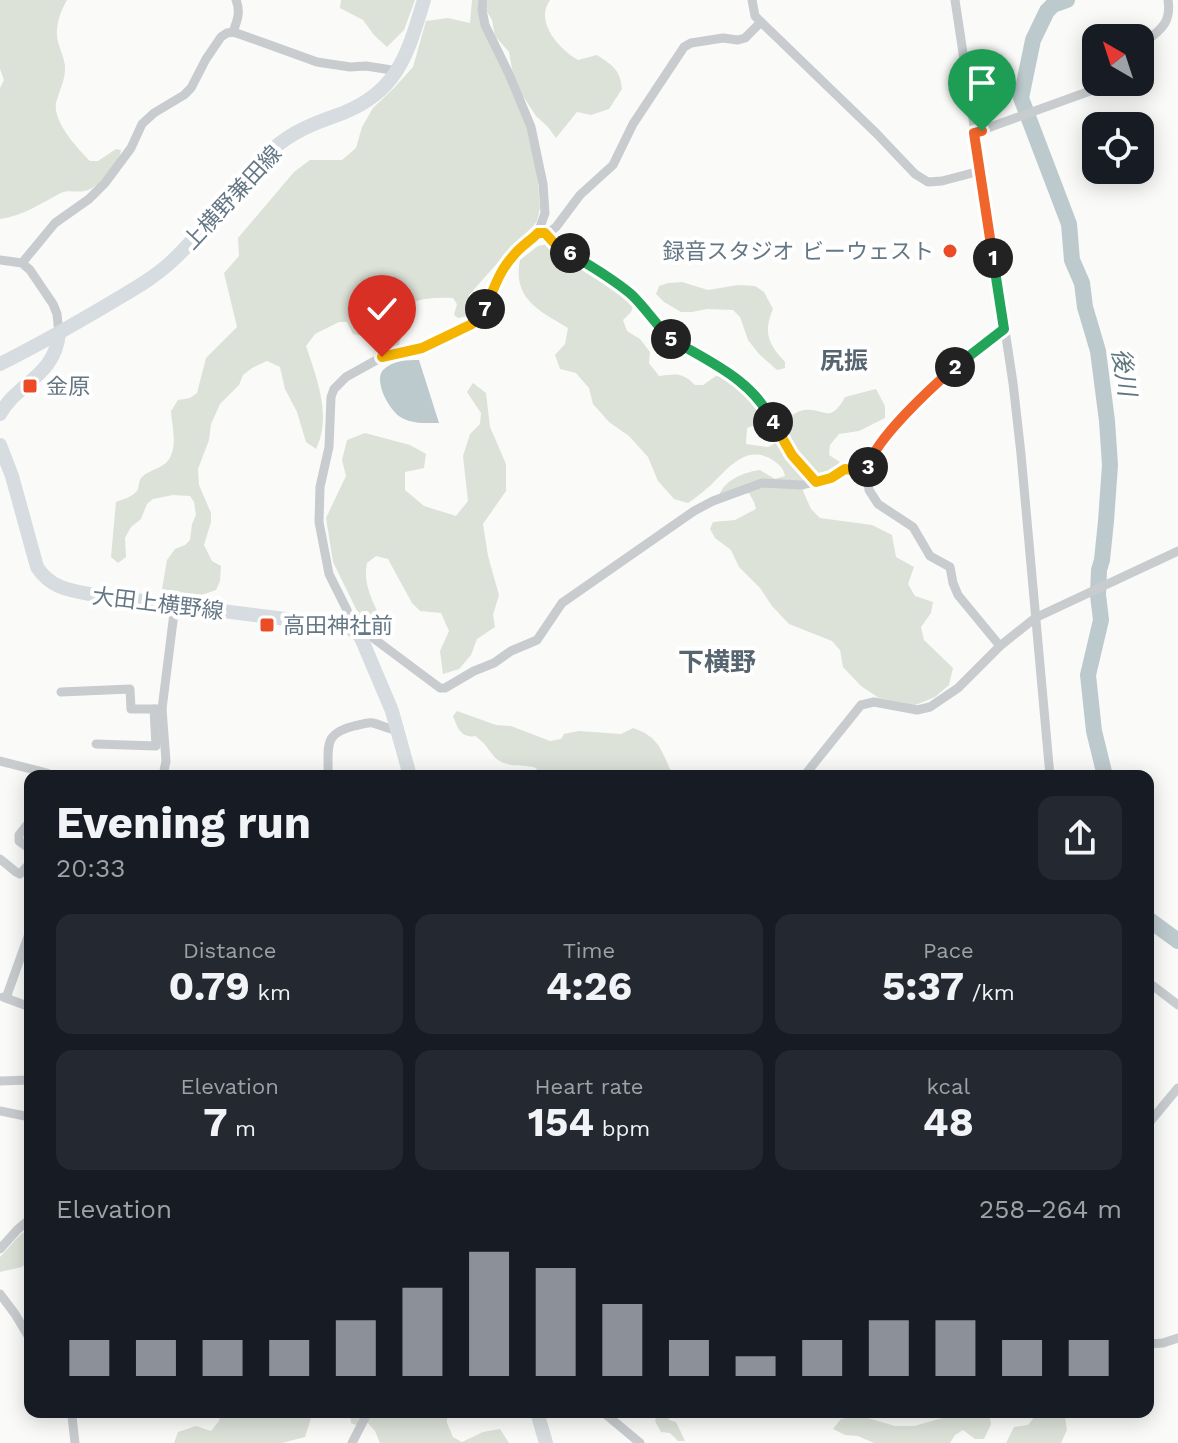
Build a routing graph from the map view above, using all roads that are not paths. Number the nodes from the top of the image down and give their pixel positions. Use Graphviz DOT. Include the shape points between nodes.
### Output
graph roads {
  1 [pos="236,0"];
  2 [pos="424,0"];
  3 [pos="483,0"];
  4 [pos="752,0"];
  5 [pos="955,0"];
  6 [pos="1168,0"];
  7 [pos="761,22"];
  8 [pos="233,32"];
  9 [pos="1154,35"];
  10 [pos="398,71"];
  11 [pos="1082,94"];
  12 [pos="974,133"];
  13 [pos="980,171"];
  14 [pos="542,233"];
  15 [pos="0,260"];
  16 [pos="22,263"];
  17 [pos="1004,329"];
  18 [pos="59,334"];
  19 [pos="0,364"];
  20 [pos="0,414"];
  21 [pos="0,445"];
  22 [pos="867,472"];
  23 [pos="816,482"];
  24 [pos="1178,551"];
  25 [pos="175,605"];
  26 [pos="1035,618"];
  27 [pos="354,631"];
  28 [pos="1000,646"];
  29 [pos="61,692"];
  30 [pos="158,709"];
  31 [pos="398,730"];
  32 [pos="96,744"];
  33 [pos="0,761"];
  34 [pos="35,770"];
  35 [pos="164,770"];
  36 [pos="328,770"];
  37 [pos="408,770"];
  38 [pos="809,770"];
  39 [pos="1049,770"];
  40 [pos="24,829"];
  41 [pos="24,845"];
  42 [pos="0,859"];
  43 [pos="24,870"];
  44 [pos="24,946"];
  45 [pos="1154,987"];
  46 [pos="3,997"];
  47 [pos="24,1005"];
  48 [pos="1178,1005"];
  49 [pos="24,1080"];
  50 [pos="0,1081"];
  51 [pos="1178,1088"];
  52 [pos="0,1111"];
  53 [pos="24,1116"];
  54 [pos="1154,1117"];
  55 [pos="24,1224"];
  56 [pos="0,1249"];
  57 [pos="0,1294"];
  58 [pos="24,1328"];
  59 [pos="1178,1338"];
  60 [pos="1154,1344"];
  61 [pos="72,1418"];
  62 [pos="365,1418"];
  63 [pos="539,1418"];
  64 [pos="610,1418"];
  65 [pos="75,1443"];
  66 [pos="352,1443"];
  67 [pos="546,1443"];
  68 [pos="640,1443"];
  1 -- 8 [label="street"];
  2 -- 10 [label="main road, 上横野兼田線"];
  3 -- 14 [label="street" via="485,25 531,127 543,184"];
  4 -- 7 [label="street"];
  5 -- 12 [label="street"];
  6 -- 9 [label="street" via="1164,27"];
  7 -- 13 [label="street" via="915,174 928,182"];
  7 -- 14 [label="street" via="745,38 684,47 633,124 613,165 556,227"];
  8 -- 10 [label="street" via="317,62"];
  8 -- 16 [label="street" via="215,44 191,88 142,124 105,183 55,223"];
  10 -- 18 [label="main road, 上横野兼田線" via="361,105 283,141 172,261"];
  11 -- 12 [label="street"];
  12 -- 13 [label="street"];
  13 -- 17 [label="street"];
  14 -- 23 [label="street" via="615,282 672,340 738,379"];
  14 -- 27 [label="street" via="506,265 485,310 472,324 422,348 382,357 334,389 319,532 329,574"];
  15 -- 16 [label="street"];
  16 -- 18 [label="street" via="53,304"];
  17 -- 22 [label="street" via="943,377 897,425"];
  17 -- 26 [label="street"];
  18 -- 19 [label="main road, 上横野兼田線"];
  18 -- 20 [label="main road" via="46,368"];
  21 -- 25 [label="main road, 大田上横野線" via="44,577 64,589"];
  22 -- 23 [label="street" via="845,469"];
  22 -- 28 [label="street" via="872,497 913,527 930,556 950,567 958,595"];
  23 -- 27 [label="street" via="762,483 694,511 562,603 537,640 445,688 369,635"];
  24 -- 26 [label="street"];
  25 -- 27 [label="main road, 大田上横野線"];
  25 -- 30 [label="street"];
  26 -- 28 [label="street"];
  26 -- 39 [label="street"];
  27 -- 31 [label="main road"];
  28 -- 38 [label="street" via="958,688 930,707 861,705"];
  29 -- 30 [label="street" via="130,689 131,709"];
  30 -- 32 [label="street" via="156,746"];
  30 -- 35 [label="street"];
  31 -- 36 [label="street" via="367,723 338,730 330,743"];
  31 -- 37 [label="main road"];
  33 -- 34 [label="street"];
  40 -- 41 [label="street" via="19,835"];
  42 -- 43 [label="street" via="20,874"];
  44 -- 46 [label="street"];
  45 -- 48 [label="street"];
  46 -- 47 [label="street"];
  49 -- 50 [label="street"];
  51 -- 54 [label="street"];
  52 -- 53 [label="street"];
  55 -- 56 [label="street"];
  57 -- 58 [label="street"];
  59 -- 60 [label="street"];
  61 -- 65 [label="street"];
  62 -- 66 [label="street"];
  63 -- 67 [label="main road"];
  64 -- 68 [label="street"];
}
